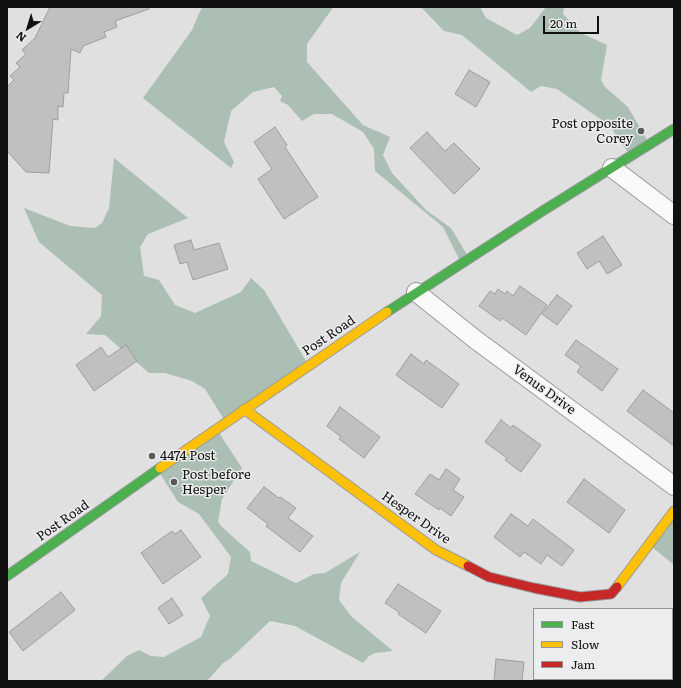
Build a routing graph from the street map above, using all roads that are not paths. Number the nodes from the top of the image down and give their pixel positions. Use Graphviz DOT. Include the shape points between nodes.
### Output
graph roads {
  1 [pos="674,129"];
  2 [pos="612,168"];
  3 [pos="674,215"];
  4 [pos="416,292"];
  5 [pos="244,409"];
  6 [pos="674,486"];
  7 [pos="674,511"];
  8 [pos="7,576"];
  1 -- 2 [label="main road, Post Road"];
  2 -- 3 [label="street"];
  2 -- 4 [label="main road, Post Road"];
  4 -- 5 [label="main road, Post Road"];
  4 -- 6 [label="street, Venus Drive" via="482,345"];
  5 -- 7 [label="main road, Hesper Drive" via="436,550 489,577 534,588 580,597 611,594"];
  5 -- 8 [label="main road, Post Road"];
}
